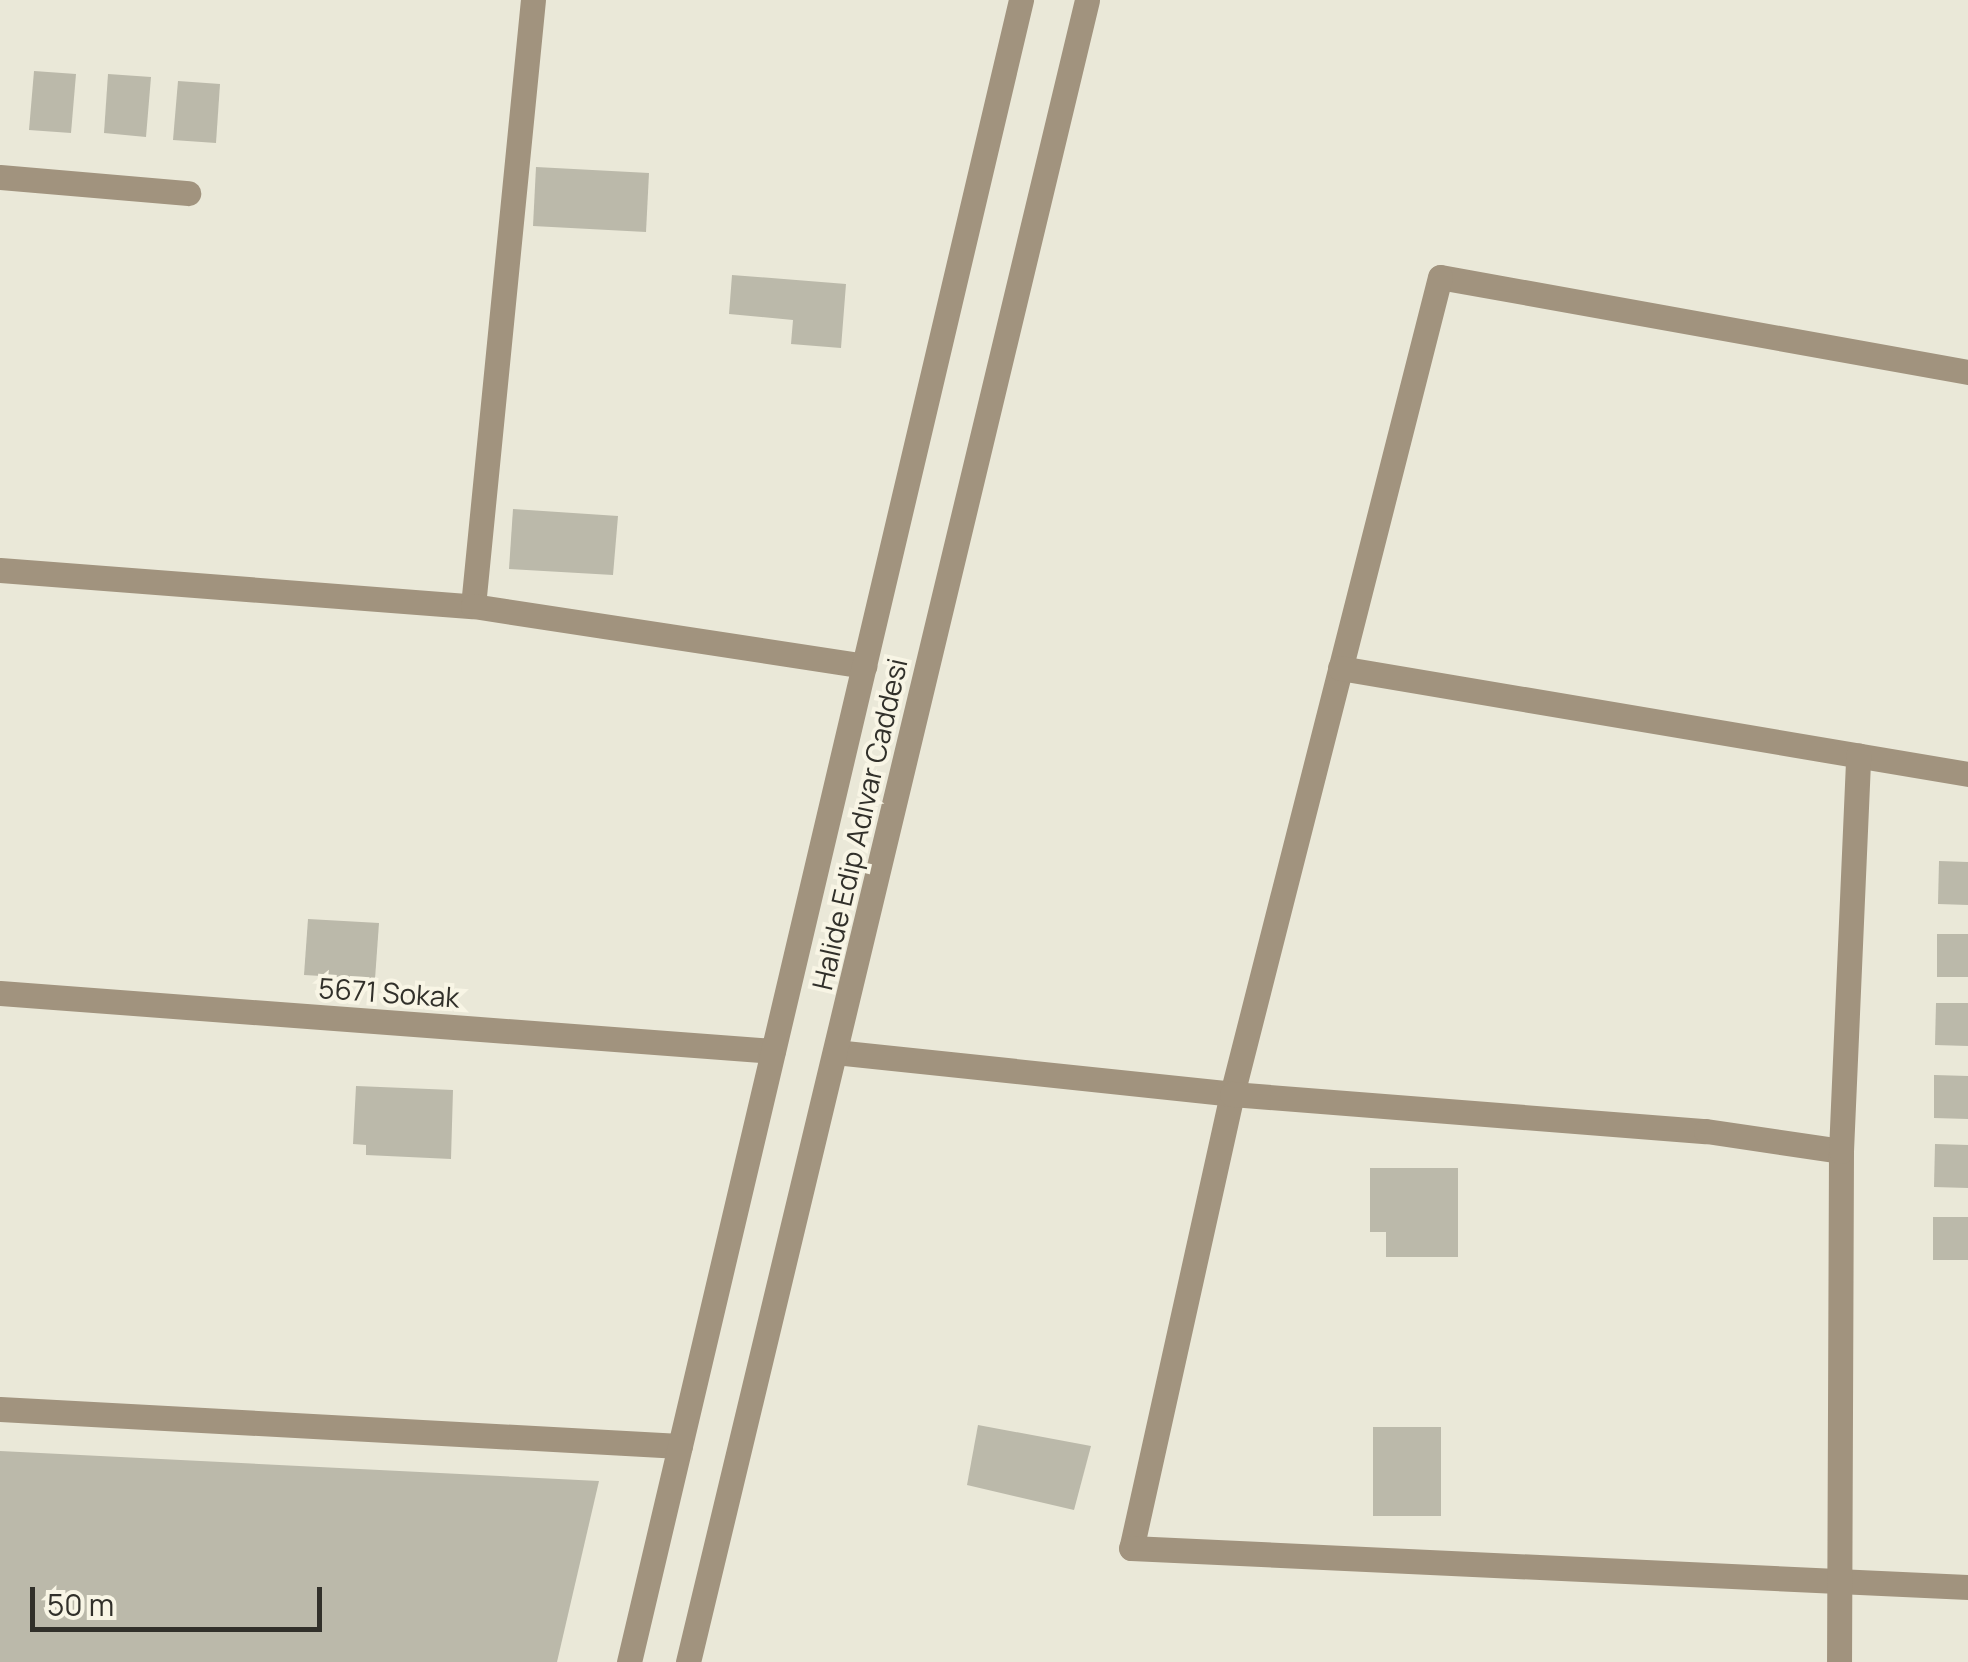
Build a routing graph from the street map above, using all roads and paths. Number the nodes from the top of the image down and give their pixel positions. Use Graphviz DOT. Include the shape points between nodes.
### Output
graph roads {
  1 [pos="532,0"];
  2 [pos="1021,0"];
  3 [pos="1087,0"];
  4 [pos="0,177"];
  5 [pos="188,193"];
  6 [pos="1968,372"];
  7 [pos="0,570"];
  8 [pos="472,606"];
  9 [pos="864,666"];
  10 [pos="1340,668"];
  11 [pos="1858,755"];
  12 [pos="1968,774"];
  13 [pos="0,994"];
  14 [pos="773,1051"];
  15 [pos="835,1052"];
  16 [pos="1232,1094"];
  17 [pos="1840,1151"];
  18 [pos="0,1409"];
  19 [pos="680,1446"];
  20 [pos="1839,1584"];
  21 [pos="1968,1586"];
  22 [pos="628,1662"];
  23 [pos="688,1662"];
  24 [pos="1839,1662"];
  1 -- 8 [label="street"];
  2 -- 9 [label="street, Halide Edip Adıvar Caddesi"];
  3 -- 15 [label="street, Halide Edip Adıvar Caddesi"];
  4 -- 5 [label="street"];
  6 -- 10 [label="street" via="1440,276"];
  7 -- 8 [label="street"];
  8 -- 9 [label="street"];
  9 -- 14 [label="street, Halide Edip Adıvar Caddesi"];
  10 -- 11 [label="street"];
  10 -- 16 [label="street"];
  11 -- 12 [label="street"];
  11 -- 17 [label="street"];
  13 -- 14 [label="street, 5671 Sokak"];
  14 -- 19 [label="street, Halide Edip Adıvar Caddesi"];
  15 -- 16 [label="street"];
  15 -- 23 [label="street, Halide Edip Adıvar Caddesi"];
  16 -- 17 [label="street" via="1706,1131"];
  16 -- 20 [label="street" via="1131,1548"];
  17 -- 20 [label="street"];
  18 -- 19 [label="street"];
  19 -- 22 [label="street, Halide Edip Adıvar Caddesi"];
  20 -- 21 [label="street"];
  20 -- 24 [label="street"];
}
